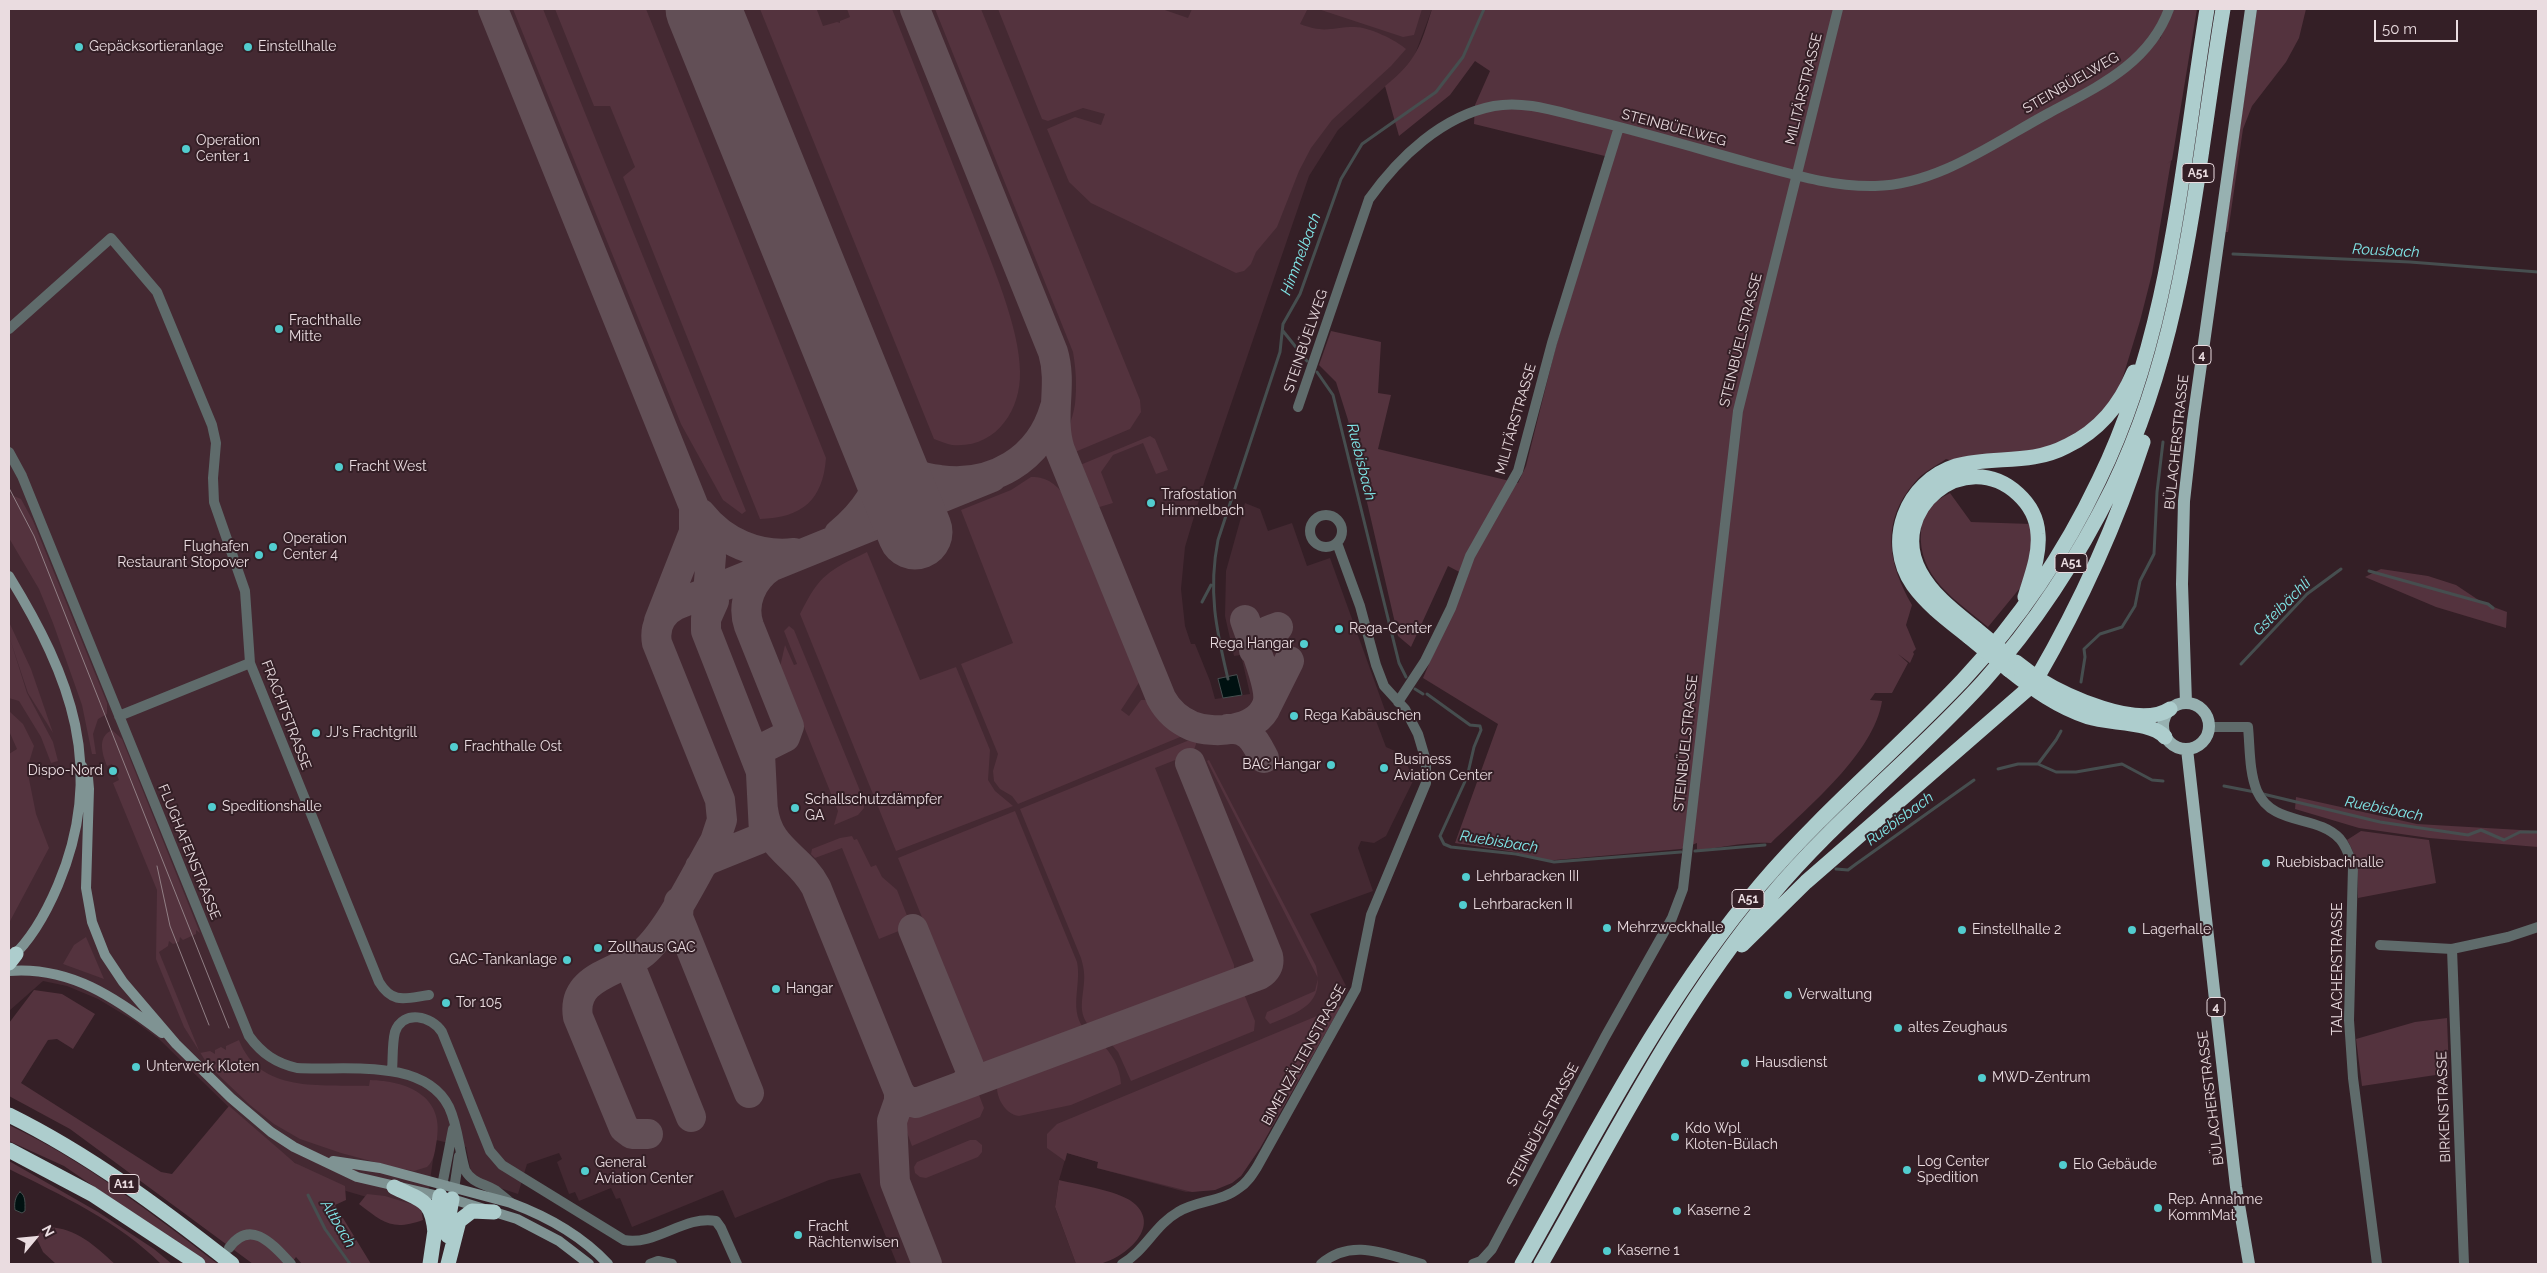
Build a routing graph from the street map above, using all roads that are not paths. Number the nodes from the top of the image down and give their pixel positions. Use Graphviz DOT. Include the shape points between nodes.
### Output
graph roads {
  1 [pos="1838,9"];
  2 [pos="2207,9"];
  3 [pos="2223,9"];
  4 [pos="2251,9"];
  5 [pos="2168,11"];
  6 [pos="1619,127"];
  7 [pos="1797,176"];
  8 [pos="2166,314"];
  9 [pos="9,329"];
  10 [pos="1298,407"];
  11 [pos="9,452"];
  12 [pos="1337,543"];
  13 [pos="9,576"];
  14 [pos="2022,609"];
  15 [pos="1972,633"];
  16 [pos="250,663"];
  17 [pos="2034,682"];
  18 [pos="1398,702"];
  19 [pos="2186,703"];
  20 [pos="2170,709"];
  21 [pos="119,716"];
  22 [pos="2208,728"];
  23 [pos="2166,737"];
  24 [pos="2187,749"];
  25 [pos="82,766"];
  26 [pos="2538,927"];
  27 [pos="2380,945"];
  28 [pos="2452,949"];
  29 [pos="11,959"];
  30 [pos="9,971"];
  31 [pos="1703,986"];
  32 [pos="429,996"];
  33 [pos="176,1044"];
  34 [pos="392,1071"];
  35 [pos="9,1115"];
  36 [pos="454,1126"];
  37 [pos="9,1150"];
  38 [pos="460,1151"];
  39 [pos="324,1160"];
  40 [pos="394,1187"];
  41 [pos="447,1191"];
  42 [pos="511,1203"];
  43 [pos="494,1212"];
  44 [pos="142,1225"];
  45 [pos="435,1233"];
  46 [pos="229,1248"];
  47 [pos="449,1257"];
  48 [pos="179,1264"];
  49 [pos="198,1264"];
  50 [pos="232,1264"];
  51 [pos="291,1264"];
  52 [pos="430,1264"];
  53 [pos="589,1264"];
  54 [pos="608,1264"];
  55 [pos="650,1264"];
  56 [pos="672,1264"];
  57 [pos="737,1264"];
  58 [pos="1122,1264"];
  59 [pos="1321,1264"];
  60 [pos="1422,1264"];
  61 [pos="1473,1264"];
  62 [pos="1522,1264"];
  63 [pos="1541,1264"];
  64 [pos="2249,1264"];
  65 [pos="2377,1264"];
  66 [pos="2464,1264"];
  1 -- 7 [label="street, MILITÄRSTRASSE"];
  2 -- 8 [label="highway, A51" via="2171,250"];
  3 -- 8 [label="highway, A51" via="2186,252"];
  4 -- 19 [label="main road, BÜLACHERSTRASSE / 4" via="2184,502 2182,584"];
  5 -- 7 [label="street, STEINBÜELWEG" via="2152,42 2117,75 1945,170 1900,184 1875,186 1833,184"];
  6 -- 7 [label="street, STEINBÜELWEG"];
  6 -- 10 [label="street, STEINBÜELWEG" via="1542,108 1510,105 1468,113 1434,132 1386,177 1369,198"];
  6 -- 18 [label="street, MILITÄRSTRASSE" via="1552,343 1518,471 1470,556 1451,608 1425,661"];
  7 -- 61 [label="street, STEINBÜELSTRASSE" via="1738,411 1683,889 1672,918 1492,1249"];
  8 -- 14 [label="highway, A51" via="2112,454 2073,532"];
  8 -- 15 [label="highway" via="2114,409 2092,430 2066,447 2039,457 1966,464 1949,469 1927,482 1910,502 1899,538 1908,576 1925,600"];
  8 -- 17 [label="highway" via="2170,342 2117,517 2092,574"];
  8 -- 31 [label="highway, A51" via="2158,372 2125,460 2085,540 2053,592 1976,689 1790,874"];
  9 -- 16 [label="street, FRACHTSTRASSE" via="111,238 157,292 212,425 216,443 214,502 245,591"];
  11 -- 21 [label="street, FLUGHAFENSTRASSE" via="22,476"];
  12 -- 18 [label="street, BIMENZÄLTENSTRASSE" via="1384,686"];
  13 -- 25 [label="main road" via="61,675 74,717"];
  14 -- 15 [label="highway" via="2038,551 2038,534 2031,510 2012,489 1991,479 1966,478 1949,483 1927,499 1918,513 1912,536 1913,554 1930,587"];
  14 -- 62 [label="highway, A51" via="1951,693 1798,842 1721,934 1645,1050"];
  15 -- 17 [label="highway, bridge"];
  16 -- 21 [label="street"];
  16 -- 32 [label="street, FRACHTSTRASSE" via="379,982 387,994 396,998"];
  17 -- 20 [label="highway" via="2107,709 2154,716"];
  17 -- 23 [label="highway" via="2059,705 2100,720 2152,728"];
  17 -- 31 [label="highway" via="1806,882"];
  18 -- 58 [label="street, BIMENZÄLTENSTRASSE" via="1418,734 1426,761 1426,783 1372,915 1360,978 1350,1003 1246,1182 1228,1195 1178,1212 1164,1222 1137,1254"];
  19 -- 20 [label="main road"];
  19 -- 22 [label="main road" via="2202,710"];
  20 -- 23 [label="main road" via="2163,725"];
  21 -- 34 [label="street, FLUGHAFENSTRASSE" via="243,1022 258,1048 282,1064 297,1068"];
  22 -- 24 [label="main road" via="2202,742"];
  22 -- 65 [label="street, TALACHERSTRASSE" via="2248,727 2254,780 2263,802 2279,815 2329,831 2349,853 2353,867 2349,1020 2353,1078"];
  23 -- 24 [label="main road" via="2175,746"];
  24 -- 64 [label="main road, BÜLACHERSTRASSE / 4" via="2236,1187"];
  25 -- 29 [label="main road" via="76,823 66,867 48,906"];
  25 -- 33 [label="main road" via="89,789 86,888 92,922 113,968"];
  26 -- 28 [label="street"];
  27 -- 28 [label="street"];
  28 -- 66 [label="street, BIRKENSTRASSE"];
  30 -- 33 [label="main road" via="44,972 79,981 104,992"];
  31 -- 63 [label="highway, A51"];
  33 -- 39 [label="main road" via="270,1132"];
  34 -- 36 [label="street, FLUGHAFENSTRASSE" via="411,1075 436,1090 448,1105"];
  34 -- 57 [label="street" via="398,1027 414,1017 427,1019 442,1032 490,1151 502,1165 624,1240 648,1239 699,1220 716,1222 722,1228"];
  35 -- 50 [label="highway, A11" via="104,1170 171,1216"];
  36 -- 38 [label="street, FLUGHAFENSTRASSE"];
  36 -- 41 [label="street"];
  37 -- 44 [label="highway, A11" via="72,1182"];
  38 -- 41 [label="street, FLUGHAFENSTRASSE"];
  38 -- 42 [label="street, FLUGHAFENSTRASSE" via="468,1176"];
  39 -- 40 [label="main road" via="357,1177"];
  39 -- 41 [label="main road" via="380,1168"];
  40 -- 41 [label="main road"];
  40 -- 45 [label="highway" via="428,1204 434,1216"];
  41 -- 42 [label="main road, FLUGHAFENSTRASSE"];
  41 -- 43 [label="main road"];
  41 -- 45 [label="highway"];
  41 -- 47 [label="highway"];
  42 -- 54 [label="main road, FLUGHAFENSTRASSE" via="566,1230"];
  43 -- 47 [label="highway" via="477,1210 464,1215 456,1225"];
  43 -- 53 [label="main road" via="517,1219 559,1241"];
  44 -- 48 [label="highway"];
  44 -- 49 [label="highway, A11"];
  45 -- 52 [label="highway"];
  46 -- 51 [label="street" via="242,1237 258,1234"];
  55 -- 56 [label="street" via="658,1261"];
  59 -- 60 [label="street" via="1342,1251 1352,1249"];
}
